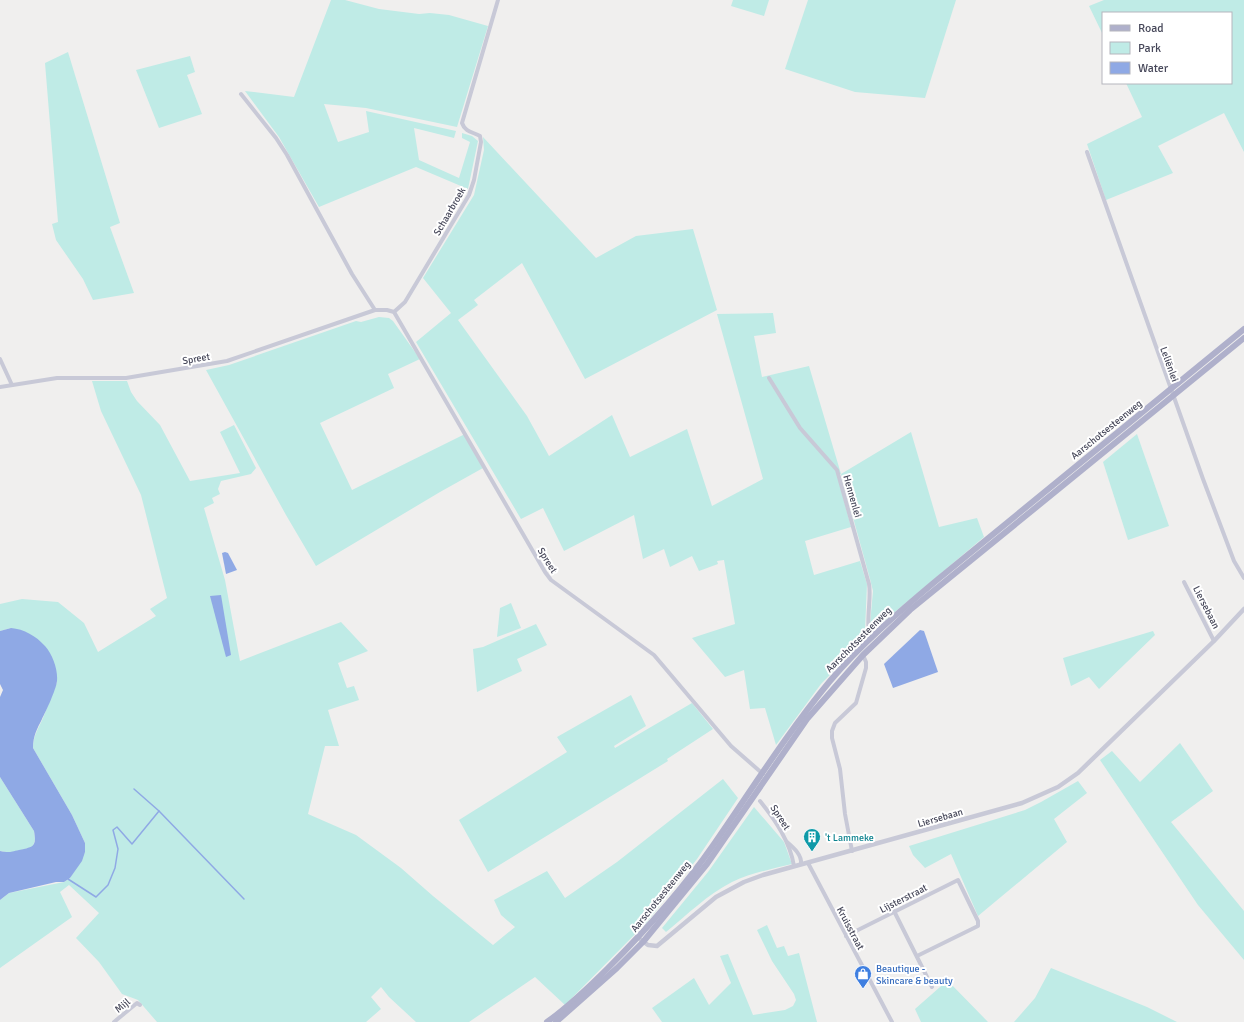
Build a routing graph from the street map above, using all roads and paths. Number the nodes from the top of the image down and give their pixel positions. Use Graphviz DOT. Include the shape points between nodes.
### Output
graph roads {
  1 [pos="498,0"];
  2 [pos="241,94"];
  3 [pos="1087,152"];
  4 [pos="375,310"];
  5 [pos="394,312"];
  6 [pos="1244,329"];
  7 [pos="1244,338"];
  8 [pos="0,359"];
  9 [pos="769,378"];
  10 [pos="12,385"];
  11 [pos="0,387"];
  12 [pos="1171,390"];
  13 [pos="1173,396"];
  14 [pos="1244,578"];
  15 [pos="1184,582"];
  16 [pos="1244,609"];
  17 [pos="872,638"];
  18 [pos="1214,641"];
  19 [pos="863,655"];
  20 [pos="764,775"];
  21 [pos="760,801"];
  22 [pos="787,842"];
  23 [pos="852,851"];
  24 [pos="808,863"];
  25 [pos="801,864"];
  26 [pos="794,866"];
  27 [pos="894,911"];
  28 [pos="846,936"];
  29 [pos="640,940"];
  30 [pos="917,956"];
  31 [pos="609,971"];
  32 [pos="932,988"];
  33 [pos="140,1004"];
  34 [pos="114,1022"];
  35 [pos="547,1022"];
  36 [pos="556,1022"];
  37 [pos="892,1022"];
  1 -- 5 [label="street, Schaarbroek" via="462,123 466,130 480,136 481,142 472,188 405,302"];
  2 -- 4 [label="street" via="287,155 352,274"];
  3 -- 12 [label="street, Leliënlei"];
  4 -- 5 [label="street, Spreet"];
  4 -- 10 [label="street, Spreet" via="227,361 126,378 57,378"];
  5 -- 20 [label="street, Spreet" via="551,580 654,655 731,746"];
  6 -- 12 [label="main road, Aarschotsesteenweg"];
  7 -- 13 [label="main road, Aarschotsesteenweg"];
  8 -- 10 [label="street"];
  9 -- 17 [label="street, Hennenlei" via="800,428 836,470 870,584 868,632"];
  10 -- 11 [label="street, Spreet"];
  12 -- 13 [label="street, Leliënlei"];
  12 -- 17 [label="main road, Aarschotsesteenweg" via="937,580"];
  13 -- 14 [label="street, Leliënlei" via="1230,551"];
  13 -- 19 [label="main road, Aarschotsesteenweg" via="910,610"];
  15 -- 18 [label="street, Liersebaan"];
  16 -- 18 [label="street, Liersebaan"];
  17 -- 20 [label="main road, Aarschotsesteenweg" via="831,680 789,733"];
  18 -- 23 [label="street, Liersebaan" via="1087,764 1058,787 1022,803"];
  19 -- 20 [label="main road, Aarschotsesteenweg" via="807,719"];
  19 -- 23 [label="street" via="866,668 857,701 834,724 832,731"];
  20 -- 29 [label="main road, Aarschotsesteenweg"];
  21 -- 22 [label="street, Spreet"];
  22 -- 25 [label="street, Spreet" via="801,856"];
  22 -- 26 [label="street, Spreet"];
  23 -- 24 [label="street, Liersebaan"];
  24 -- 25 [label="street, Liersebaan"];
  24 -- 28 [label="street, Kruisstraat"];
  25 -- 26 [label="street, Liersebaan"];
  26 -- 29 [label="street, Liersebaan" via="727,890 657,946 648,945"];
  27 -- 28 [label="street, Lijsterstraat"];
  27 -- 30 [label="street"];
  27 -- 30 [label="street, Lijsterstraat" via="958,880 963,889 978,926"];
  28 -- 37 [label="street, Kruisstraat"];
  29 -- 31 [label="main road, Aarschotsesteenweg"];
  30 -- 32 [label="street"];
  31 -- 35 [label="main road, Aarschotsesteenweg"];
  31 -- 36 [label="main road, Aarschotsesteenweg"];
  33 -- 34 [label="street, Mijl" via="137,1003"];
}
